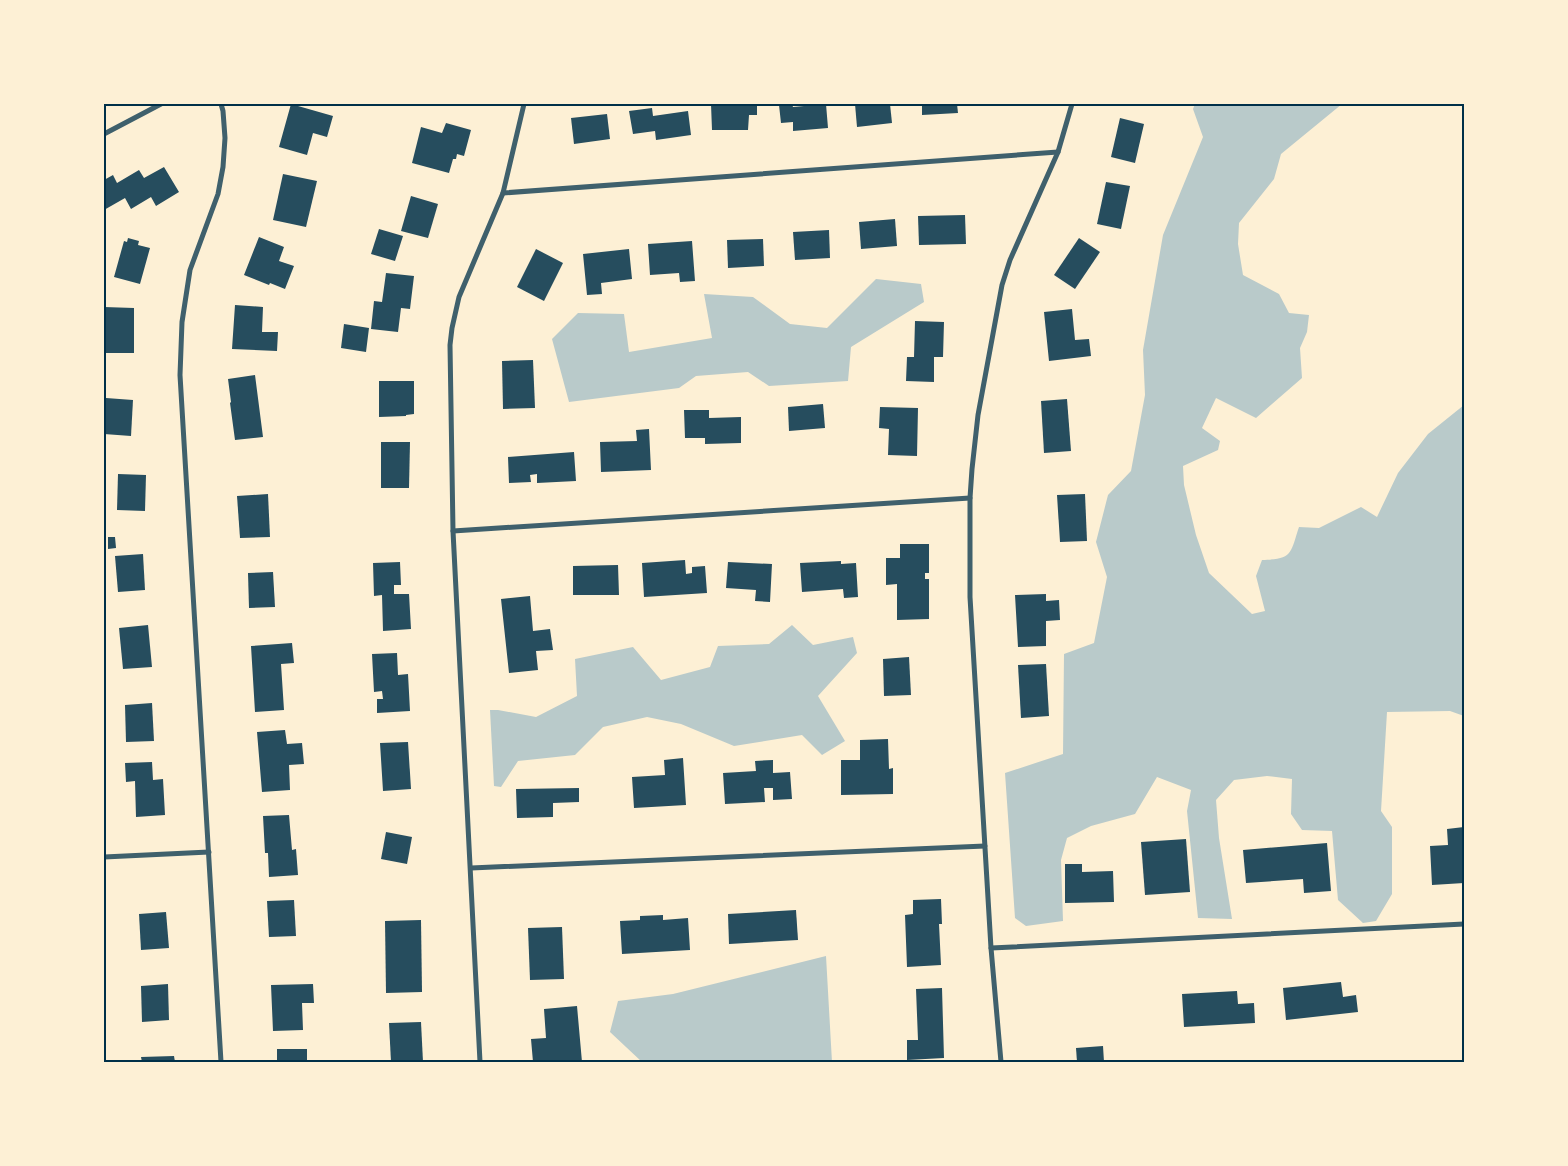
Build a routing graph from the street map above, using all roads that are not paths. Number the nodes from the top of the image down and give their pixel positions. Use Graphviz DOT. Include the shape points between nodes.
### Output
graph roads {
  1 [pos="161,104"];
  2 [pos="221,104"];
  3 [pos="524,104"];
  4 [pos="1072,104"];
  5 [pos="104,134"];
  6 [pos="1058,152"];
  7 [pos="502,193"];
  8 [pos="970,498"];
  9 [pos="453,531"];
  10 [pos="984,846"];
  11 [pos="209,852"];
  12 [pos="104,857"];
  13 [pos="471,868"];
  14 [pos="1464,924"];
  15 [pos="991,948"];
  16 [pos="221,1062"];
  17 [pos="480,1062"];
  18 [pos="1001,1062"];
  1 -- 5 [label="street"];
  2 -- 11 [label="street" via="224,167 218,194 190,270 182,322 180,375"];
  3 -- 7 [label="street"];
  4 -- 6 [label="street"];
  6 -- 7 [label="street"];
  6 -- 8 [label="street" via="1002,285 978,415"];
  7 -- 9 [label="street" via="459,297 452,328"];
  8 -- 9 [label="street"];
  8 -- 10 [label="street" via="970,597"];
  9 -- 13 [label="street"];
  10 -- 13 [label="street"];
  10 -- 15 [label="street"];
  11 -- 12 [label="street"];
  11 -- 16 [label="street"];
  13 -- 17 [label="street"];
  14 -- 15 [label="street"];
  15 -- 18 [label="street"];
}
